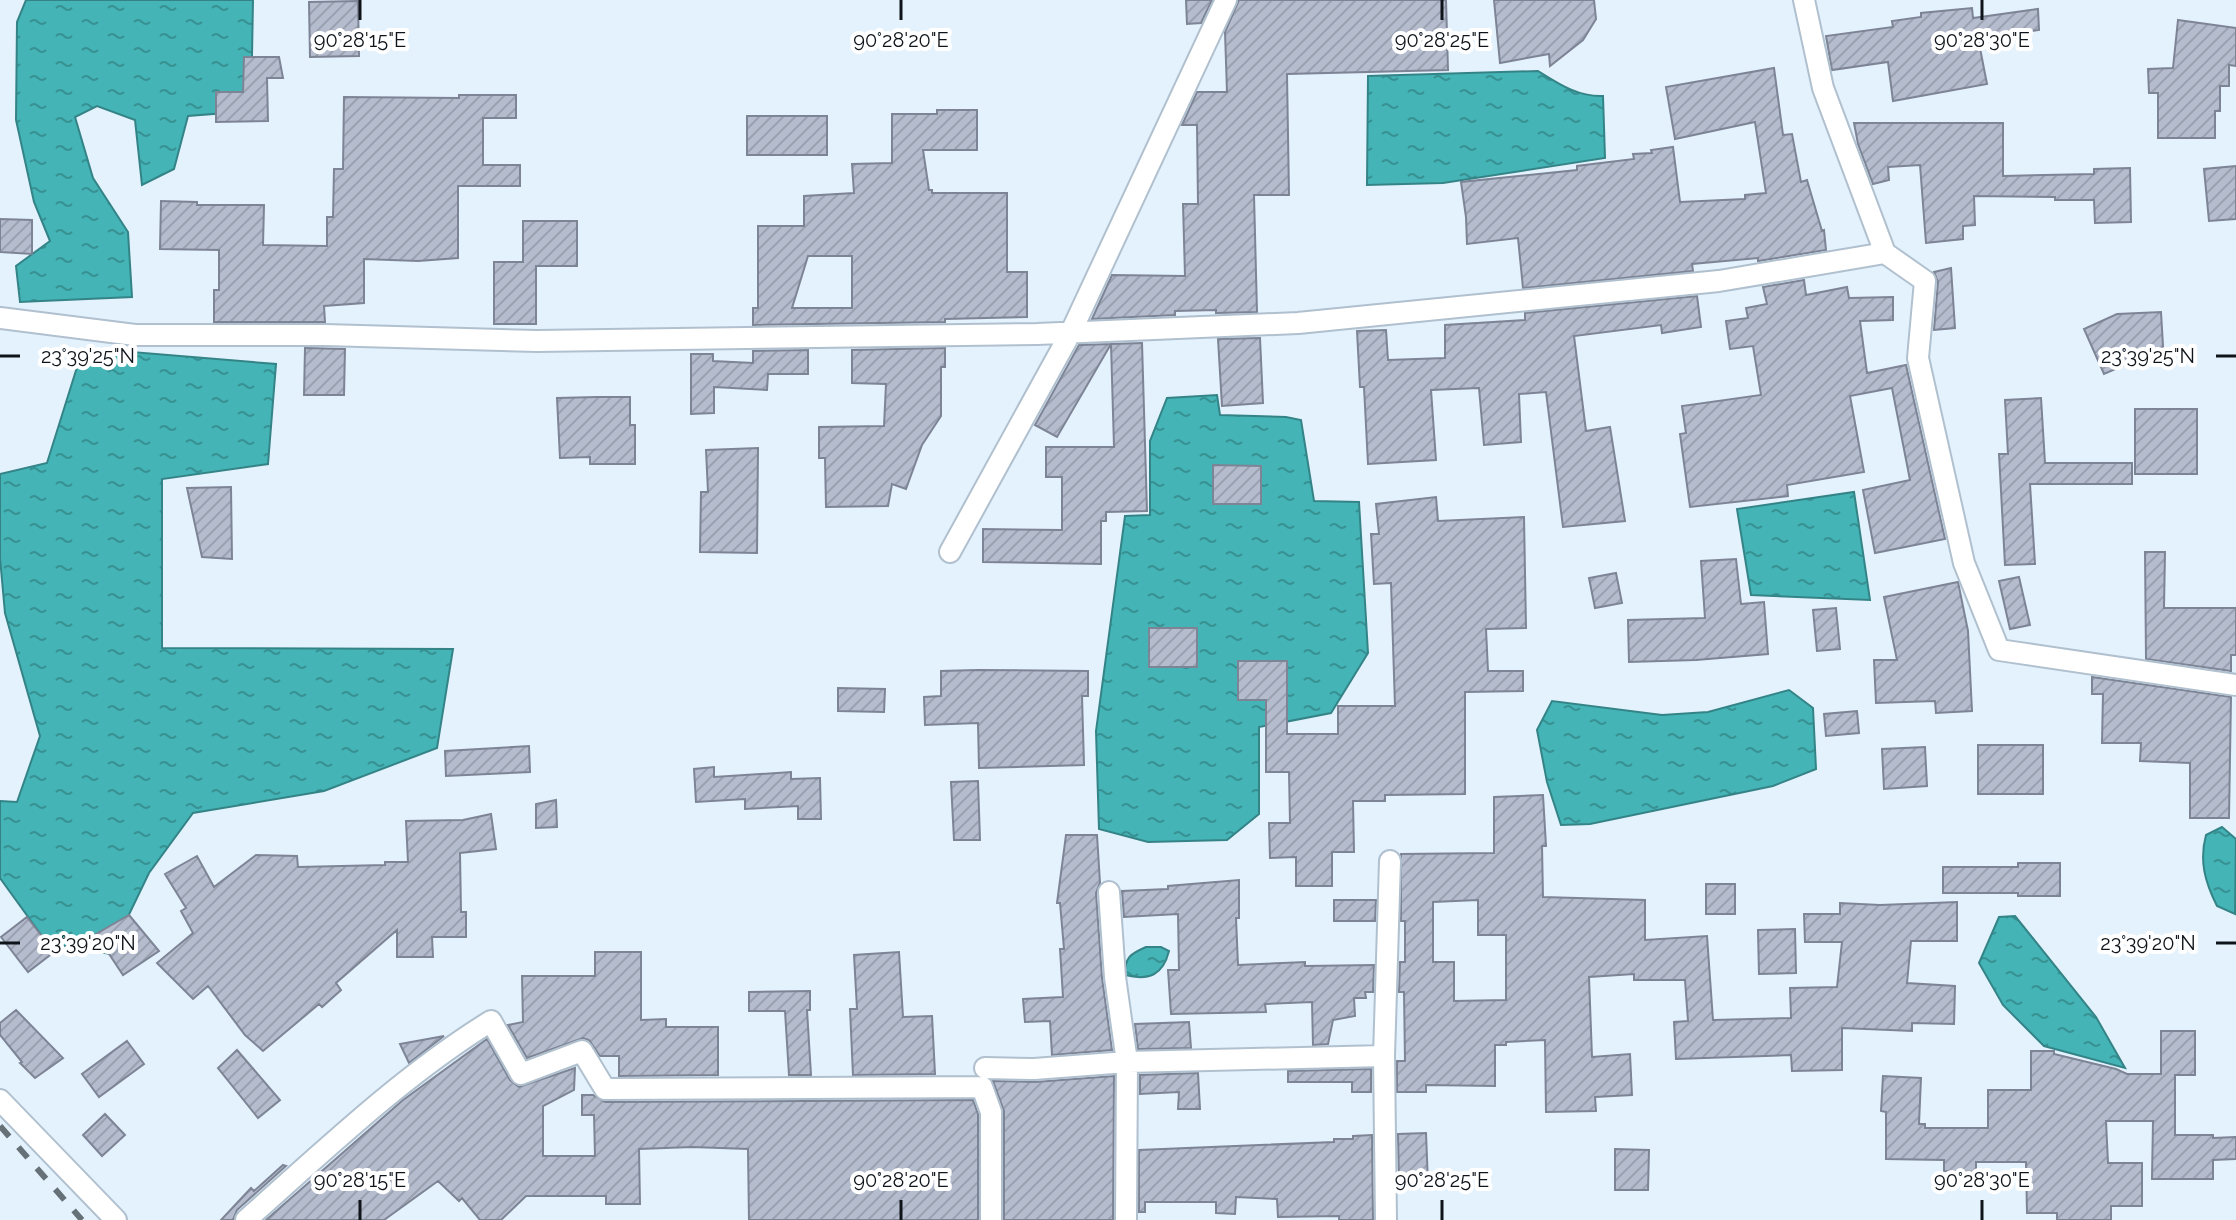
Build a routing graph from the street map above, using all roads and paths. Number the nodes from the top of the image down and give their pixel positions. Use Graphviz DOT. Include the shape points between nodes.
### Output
graph roads {
  1 [pos="1226,0"];
  2 [pos="1804,0"];
  3 [pos="1885,253"];
  4 [pos="0,318"];
  5 [pos="1071,332"];
  6 [pos="950,552"];
  7 [pos="2236,685"];
  8 [pos="1390,861"];
  9 [pos="1109,892"];
  10 [pos="1384,1056"];
  11 [pos="1127,1062"];
  12 [pos="985,1068"];
  13 [pos="0,1100"];
  14 [pos="116,1220"];
  15 [pos="246,1220"];
  16 [pos="991,1220"];
  17 [pos="1126,1220"];
  18 [pos="1386,1220"];
  1 -- 5 [label="street"];
  2 -- 3 [label="street" via="1823,88"];
  3 -- 5 [label="street" via="1719,281 1329,320"];
  3 -- 7 [label="street" via="1925,281 1918,358 1964,563 1999,650"];
  4 -- 5 [label="street" via="135,335 537,341"];
  5 -- 6 [label="street"];
  8 -- 10 [label="street"];
  9 -- 11 [label="street"];
  10 -- 11 [label="street"];
  10 -- 18 [label="street"];
  11 -- 12 [label="street"];
  11 -- 17 [label="street"];
  13 -- 14 [label="street"];
  15 -- 16 [label="street" via="370,1112 491,1021 521,1074 582,1051 605,1089 982,1087 991,1112"];
}
